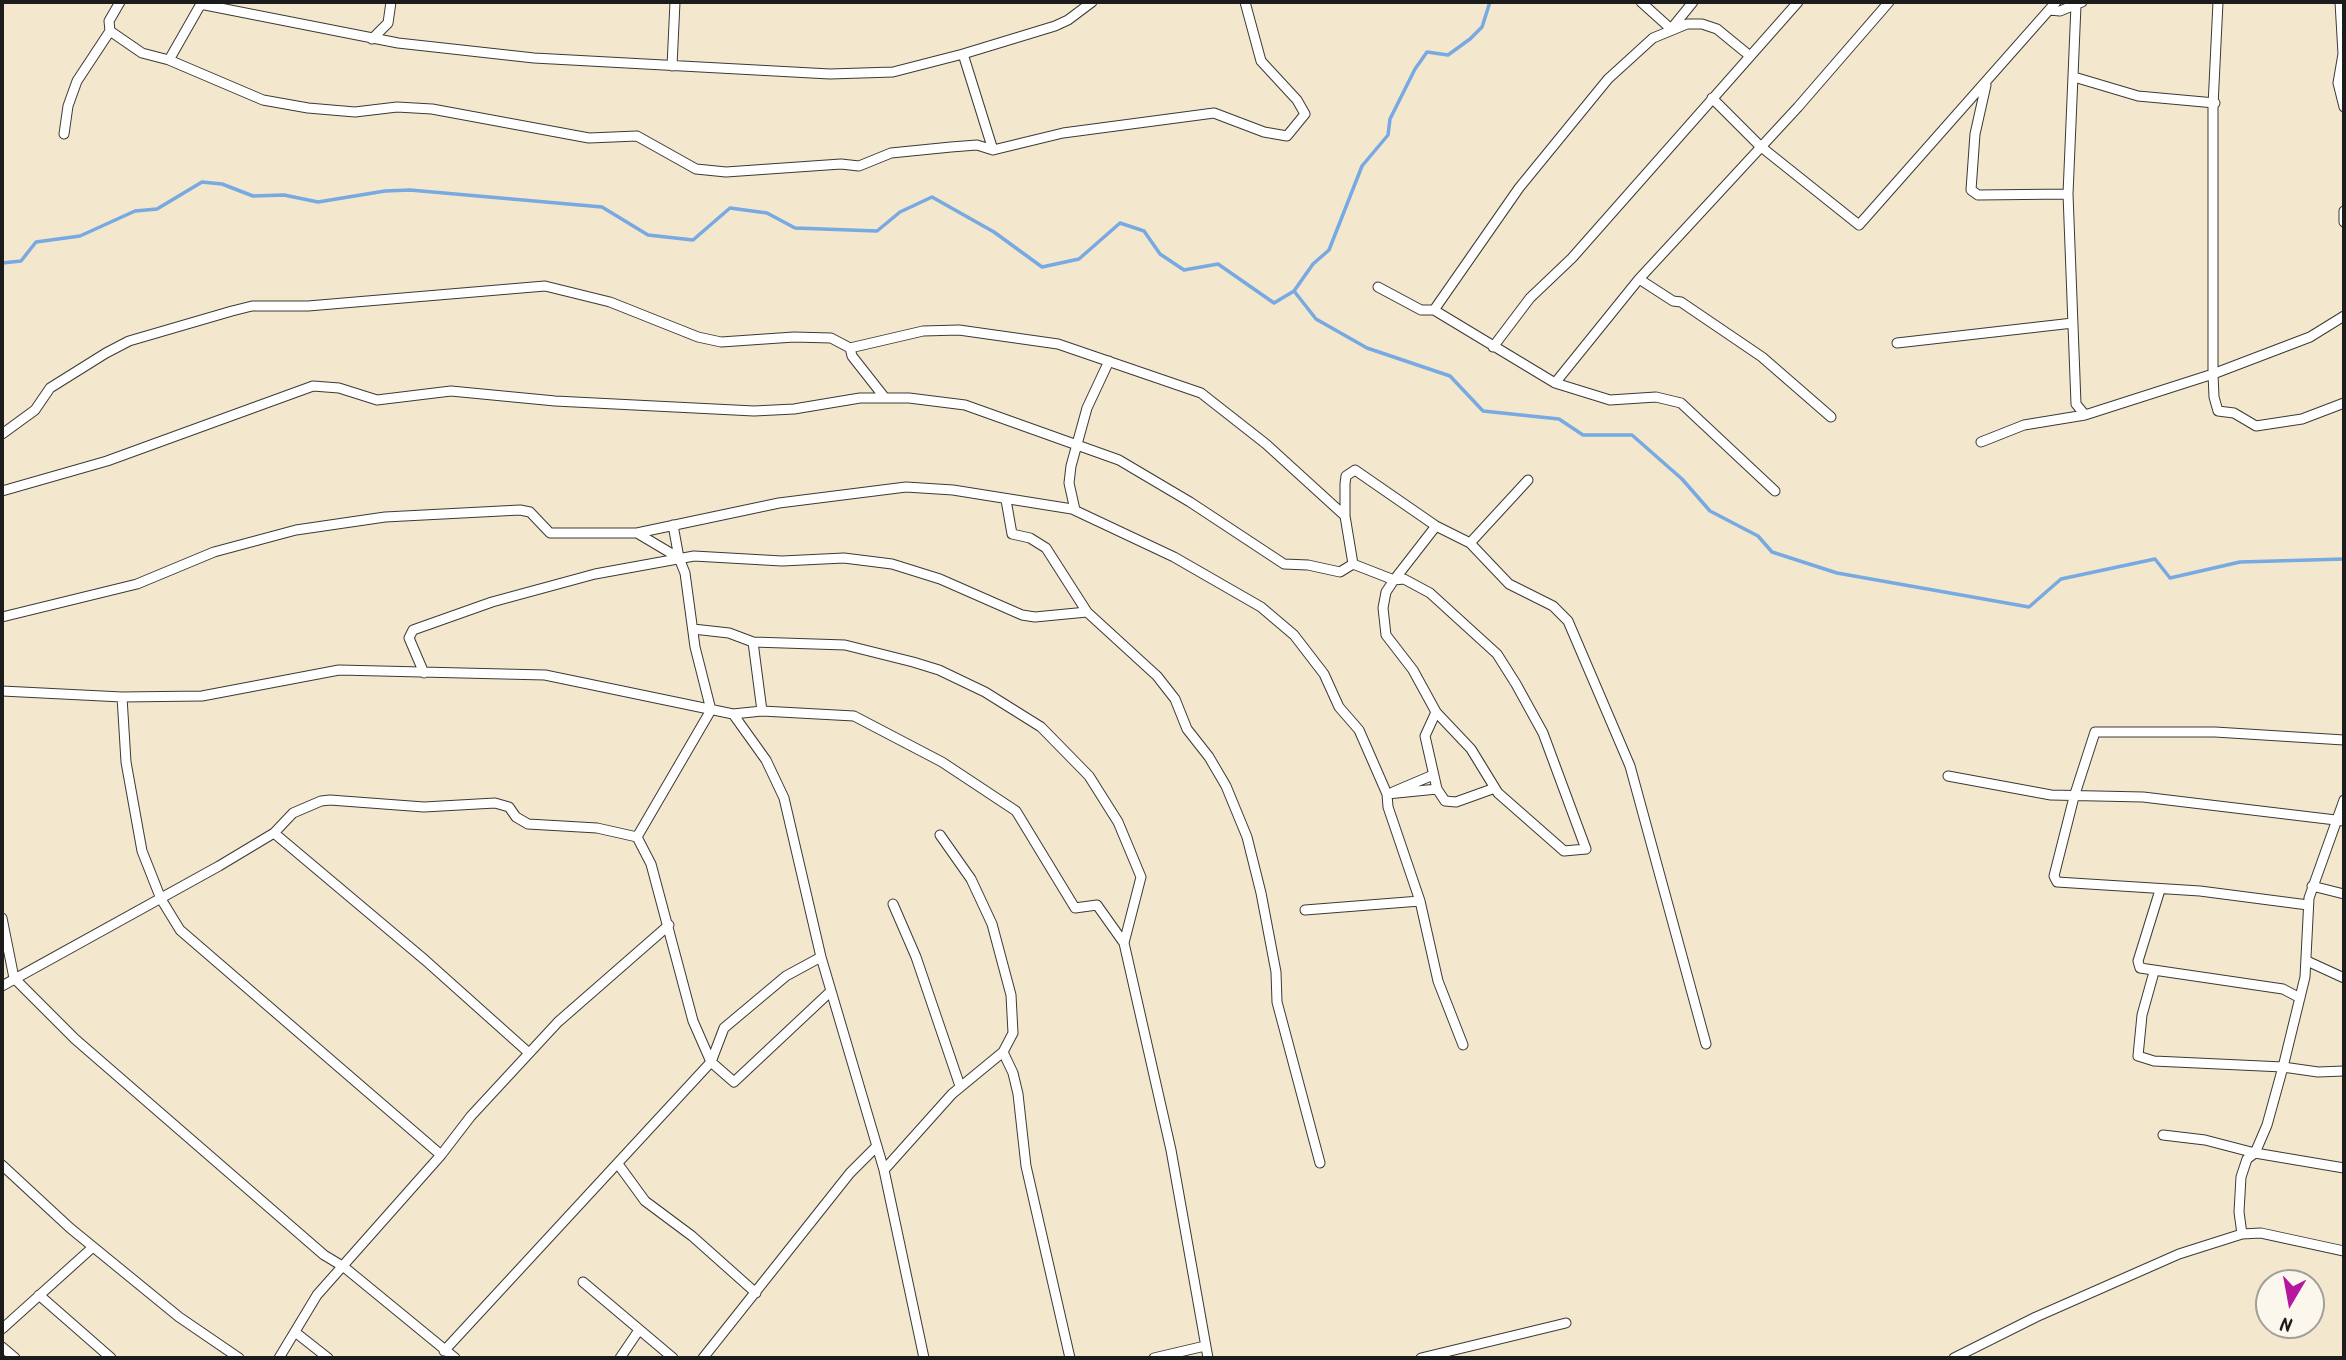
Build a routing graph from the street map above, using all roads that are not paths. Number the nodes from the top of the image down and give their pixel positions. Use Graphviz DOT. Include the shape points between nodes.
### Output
graph roads {
  1 [pos="120,2"];
  2 [pos="391,2"];
  3 [pos="675,2"];
  4 [pos="1092,2"];
  5 [pos="1245,2"];
  6 [pos="1641,2"];
  7 [pos="1693,2"];
  8 [pos="1798,2"];
  9 [pos="1889,2"];
  10 [pos="2056,2"];
  11 [pos="2218,2"];
  12 [pos="2340,2"];
  13 [pos="201,3"];
  14 [pos="2079,3"];
  15 [pos="2049,10"];
  16 [pos="2343,22"];
  17 [pos="1671,29"];
  18 [pos="110,31"];
  19 [pos="372,38"];
  20 [pos="963,54"];
  21 [pos="1750,55"];
  22 [pos="169,60"];
  23 [pos="672,66"];
  24 [pos="2074,77"];
  25 [pos="1987,82"];
  26 [pos="1712,98"];
  27 [pos="2215,103"];
  28 [pos="2344,107"];
  29 [pos="64,134"];
  30 [pos="1760,146"];
  31 [pos="993,150"];
  32 [pos="2068,194"];
  33 [pos="2344,211"];
  34 [pos="2344,222"];
  35 [pos="1639,279"];
  36 [pos="1378,287"];
  37 [pos="1434,310"];
  38 [pos="2344,316"];
  39 [pos="2073,323"];
  40 [pos="1897,343"];
  41 [pos="1493,347"];
  42 [pos="850,348"];
  43 [pos="1109,361"];
  44 [pos="2213,374"];
  45 [pos="1555,383"];
  46 [pos="885,398"];
  47 [pos="2344,402"];
  48 [pos="2085,415"];
  49 [pos="1831,417"];
  50 [pos="2,434"];
  51 [pos="1981,442"];
  52 [pos="1077,444"];
  53 [pos="1528,480"];
  54 [pos="2,491"];
  55 [pos="1775,491"];
  56 [pos="1006,500"];
  57 [pos="1075,510"];
  58 [pos="1345,516"];
  59 [pos="673,525"];
  60 [pos="1436,526"];
  61 [pos="637,533"];
  62 [pos="1470,543"];
  63 [pos="679,558"];
  64 [pos="1353,564"];
  65 [pos="1394,580"];
  66 [pos="1087,612"];
  67 [pos="2,617"];
  68 [pos="693,629"];
  69 [pos="753,642"];
  70 [pos="424,673"];
  71 [pos="2,691"];
  72 [pos="122,697"];
  73 [pos="711,710"];
  74 [pos="762,710"];
  75 [pos="1436,712"];
  76 [pos="733,714"];
  77 [pos="2344,740"];
  78 [pos="1433,775"];
  79 [pos="1948,776"];
  80 [pos="1495,788"];
  81 [pos="1437,789"];
  82 [pos="1387,794"];
  83 [pos="2074,797"];
  84 [pos="2344,800"];
  85 [pos="2340,820"];
  86 [pos="274,833"];
  87 [pos="940,835"];
  88 [pos="637,837"];
  89 [pos="2312,886"];
  90 [pos="2160,890"];
  91 [pos="2344,894"];
  92 [pos="161,899"];
  93 [pos="1420,901"];
  94 [pos="893,904"];
  95 [pos="2308,905"];
  96 [pos="1305,910"];
  97 [pos="2,918"];
  98 [pos="669,925"];
  99 [pos="1124,943"];
  100 [pos="821,957"];
  101 [pos="2308,961"];
  102 [pos="2154,972"];
  103 [pos="14,978"];
  104 [pos="2344,978"];
  105 [pos="2,986"];
  106 [pos="831,991"];
  107 [pos="2300,998"];
  108 [pos="1706,1044"];
  109 [pos="1463,1045"];
  110 [pos="1003,1052"];
  111 [pos="529,1053"];
  112 [pos="711,1062"];
  113 [pos="2283,1067"];
  114 [pos="2344,1071"];
  115 [pos="960,1086"];
  116 [pos="2163,1135"];
  117 [pos="877,1146"];
  118 [pos="2255,1153"];
  119 [pos="441,1155"];
  120 [pos="1320,1163"];
  121 [pos="618,1164"];
  122 [pos="2,1165"];
  123 [pos="2344,1168"];
  124 [pos="884,1170"];
  125 [pos="2242,1234"];
  126 [pos="93,1247"];
  127 [pos="2344,1251"];
  128 [pos="344,1267"];
  129 [pos="583,1282"];
  130 [pos="756,1293"];
  131 [pos="39,1296"];
  132 [pos="1566,1323"];
  133 [pos="2,1329"];
  134 [pos="639,1330"];
  135 [pos="295,1332"];
  136 [pos="1205,1346"];
  137 [pos="2,1347"];
  138 [pos="443,1351"];
  139 [pos="15,1358"];
  140 [pos="111,1358"];
  141 [pos="240,1358"];
  142 [pos="279,1358"];
  143 [pos="328,1358"];
  144 [pos="455,1358"];
  145 [pos="620,1358"];
  146 [pos="673,1358"];
  147 [pos="703,1358"];
  148 [pos="924,1358"];
  149 [pos="1070,1358"];
  150 [pos="1154,1358"];
  151 [pos="1208,1358"];
  152 [pos="1421,1358"];
  153 [pos="1954,1358"];
  1 -- 18 [label="street" via="109,21"];
  2 -- 19 [label="street" via="388,23"];
  3 -- 23 [label="street"];
  4 -- 20 [label="street" via="1055,26"];
  5 -- 31 [label="street" via="1261,61 1305,114 1287,136 1214,113 1063,132"];
  6 -- 17 [label="street"];
  7 -- 17 [label="street"];
  8 -- 21 [label="street"];
  9 -- 30 [label="street"];
  10 -- 15 [label="street"];
  11 -- 27 [label="street"];
  12 -- 16 [label="street"];
  13 -- 19 [label="street"];
  13 -- 22 [label="street"];
  14 -- 15 [label="street"];
  14 -- 24 [label="street"];
  15 -- 25 [label="street"];
  16 -- 28 [label="street" via="2338,83"];
  17 -- 21 [label="street" via="1695,23 1710,26"];
  17 -- 37 [label="street" via="1653,38 1608,79 1519,188"];
  18 -- 22 [label="street" via="142,53"];
  18 -- 29 [label="street" via="77,81"];
  19 -- 23 [label="street" via="534,58"];
  20 -- 23 [label="street" via="892,72 830,74"];
  20 -- 31 [label="street"];
  21 -- 26 [label="street"];
  22 -- 31 [label="street" via="263,100 355,111 432,109 589,138 637,136 687,166 710,171 859,166 891,153 977,145"];
  24 -- 27 [label="street" via="2138,96"];
  24 -- 32 [label="street"];
  25 -- 30 [label="street" via="1856,226"];
  25 -- 32 [label="street" via="1975,134 1971,190 1978,195"];
  26 -- 30 [label="street"];
  26 -- 41 [label="street" via="1572,258 1530,298"];
  27 -- 44 [label="street"];
  30 -- 35 [label="street"];
  32 -- 39 [label="street"];
  33 -- 34 [label="street"];
  35 -- 45 [label="street"];
  35 -- 49 [label="street" via="1762,357"];
  36 -- 37 [label="street" via="1421,310"];
  37 -- 41 [label="street"];
  38 -- 44 [label="street" via="2299,342"];
  39 -- 40 [label="street"];
  39 -- 48 [label="street" via="2076,404"];
  41 -- 45 [label="street"];
  42 -- 43 [label="street" via="923,331 959,330 1058,344"];
  42 -- 46 [label="street"];
  42 -- 50 [label="street" via="831,338 816,337 721,342 610,302 545,286 309,306 252,306 129,341 50,388 35,410"];
  43 -- 52 [label="street" via="1087,408"];
  43 -- 58 [label="street" via="1201,393"];
  44 -- 47 [label="street" via="2218,411 2234,413 2256,426 2302,419"];
  44 -- 48 [label="street"];
  45 -- 55 [label="street" via="1610,400 1656,397 1681,403"];
  46 -- 52 [label="street" via="965,405"];
  46 -- 54 [label="street" via="754,411 451,391 377,400 326,385 313,386 107,461"];
  48 -- 51 [label="street" via="2024,425"];
  52 -- 57 [label="street" via="1070,477"];
  52 -- 64 [label="street" via="1119,460 1284,564 1340,572"];
  53 -- 62 [label="street"];
  56 -- 57 [label="street"];
  56 -- 59 [label="street" via="953,490 906,488 779,503"];
  56 -- 66 [label="street" via="1012,534 1046,548"];
  57 -- 82 [label="street" via="1174,557 1261,607 1294,635 1328,680 1339,707 1359,730"];
  58 -- 60 [label="street" via="1346,476 1355,470"];
  58 -- 64 [label="street"];
  59 -- 61 [label="street"];
  59 -- 63 [label="street"];
  60 -- 62 [label="street"];
  60 -- 65 [label="street"];
  61 -- 63 [label="street"];
  61 -- 67 [label="street" via="550,533 530,512 520,510 385,517 296,530 214,552 137,584"];
  62 -- 108 [label="street" via="1509,584 1553,606 1568,621 1581,648 1630,766"];
  63 -- 66 [label="street" via="844,558 892,564 1022,615"];
  63 -- 68 [label="street" via="687,580"];
  63 -- 70 [label="street" via="595,573 412,630 409,638"];
  64 -- 65 [label="street"];
  65 -- 75 [label="street" via="1383,608 1387,635"];
  65 -- 80 [label="street" via="1404,579 1430,593 1497,654 1543,733 1586,849 1564,851"];
  66 -- 120 [label="street" via="1168,689 1226,786 1247,837 1261,893 1277,1002"];
  68 -- 69 [label="street" via="729,633"];
  68 -- 73 [label="street"];
  69 -- 74 [label="street"];
  69 -- 99 [label="street" via="845,645 913,662 985,692 1041,727 1089,776 1118,822 1141,877"];
  70 -- 72 [label="street" via="339,670 218,694"];
  70 -- 73 [label="street" via="545,675"];
  71 -- 72 [label="street"];
  72 -- 92 [label="street" via="126,762 142,851"];
  73 -- 76 [label="street"];
  73 -- 88 [label="street"];
  74 -- 76 [label="street"];
  74 -- 99 [label="street" via="854,716 974,782 1016,811 1075,908 1097,905"];
  75 -- 78 [label="street" via="1425,736"];
  75 -- 80 [label="street" via="1471,749"];
  76 -- 100 [label="street" via="766,760 784,798"];
  77 -- 83 [label="street" via="2099,731 2092,735"];
  78 -- 81 [label="street"];
  78 -- 82 [label="street"];
  79 -- 83 [label="street"];
  80 -- 81 [label="street" via="1456,802 1445,802"];
  81 -- 82 [label="street"];
  82 -- 93 [label="street"];
  83 -- 85 [label="street" via="2143,797"];
  83 -- 90 [label="street" via="2054,876 2057,882"];
  84 -- 85 [label="street"];
  85 -- 89 [label="street"];
  86 -- 88 [label="street" via="293,813 330,800 424,807 495,803 509,807 528,824 597,828"];
  86 -- 92 [label="street"];
  86 -- 111 [label="street"];
  87 -- 110 [label="street" via="981,899 1005,969 1014,1014 1013,1033"];
  88 -- 98 [label="street" via="651,864"];
  89 -- 91 [label="street"];
  89 -- 95 [label="street"];
  90 -- 95 [label="street"];
  90 -- 102 [label="street" via="2138,961 2140,968"];
  92 -- 103 [label="street"];
  92 -- 119 [label="street" via="180,930"];
  93 -- 96 [label="street"];
  93 -- 109 [label="street" via="1438,981"];
  94 -- 115 [label="street"];
  95 -- 101 [label="street"];
  97 -- 103 [label="street"];
  98 -- 111 [label="street"];
  98 -- 112 [label="street" via="693,1021"];
  99 -- 136 [label="street" via="1171,1150"];
  100 -- 106 [label="street"];
  100 -- 112 [label="street" via="786,976 724,1028"];
  101 -- 104 [label="street"];
  101 -- 107 [label="street"];
  102 -- 107 [label="street" via="2287,990"];
  102 -- 113 [label="street" via="2142,1015 2138,1056 2154,1061"];
  103 -- 105 [label="street"];
  103 -- 128 [label="street" via="75,1039 324,1255"];
  106 -- 112 [label="street" via="734,1082"];
  106 -- 117 [label="street"];
  107 -- 113 [label="street"];
  110 -- 115 [label="street"];
  110 -- 149 [label="street" via="1018,1094 1027,1166"];
  111 -- 119 [label="street"];
  112 -- 121 [label="street"];
  113 -- 114 [label="street"];
  113 -- 118 [label="street"];
  115 -- 124 [label="street"];
  116 -- 118 [label="street"];
  117 -- 124 [label="street"];
  117 -- 130 [label="street" via="850,1173"];
  118 -- 123 [label="street"];
  118 -- 125 [label="street" via="2248,1159 2238,1194"];
  119 -- 128 [label="street"];
  121 -- 130 [label="street" via="645,1201"];
  121 -- 138 [label="street"];
  122 -- 126 [label="street"];
  124 -- 148 [label="street"];
  125 -- 127 [label="street" via="2261,1233"];
  125 -- 153 [label="street" via="2179,1254"];
  126 -- 131 [label="street"];
  126 -- 141 [label="street" via="179,1317"];
  128 -- 135 [label="street" via="317,1295"];
  128 -- 138 [label="street"];
  129 -- 134 [label="street"];
  130 -- 147 [label="street"];
  131 -- 133 [label="street"];
  131 -- 140 [label="street"];
  132 -- 152 [label="street"];
  134 -- 145 [label="street"];
  134 -- 146 [label="street"];
  135 -- 142 [label="street"];
  135 -- 143 [label="street"];
  136 -- 150 [label="street"];
  136 -- 151 [label="street"];
  137 -- 139 [label="street"];
  138 -- 144 [label="street"];
}
